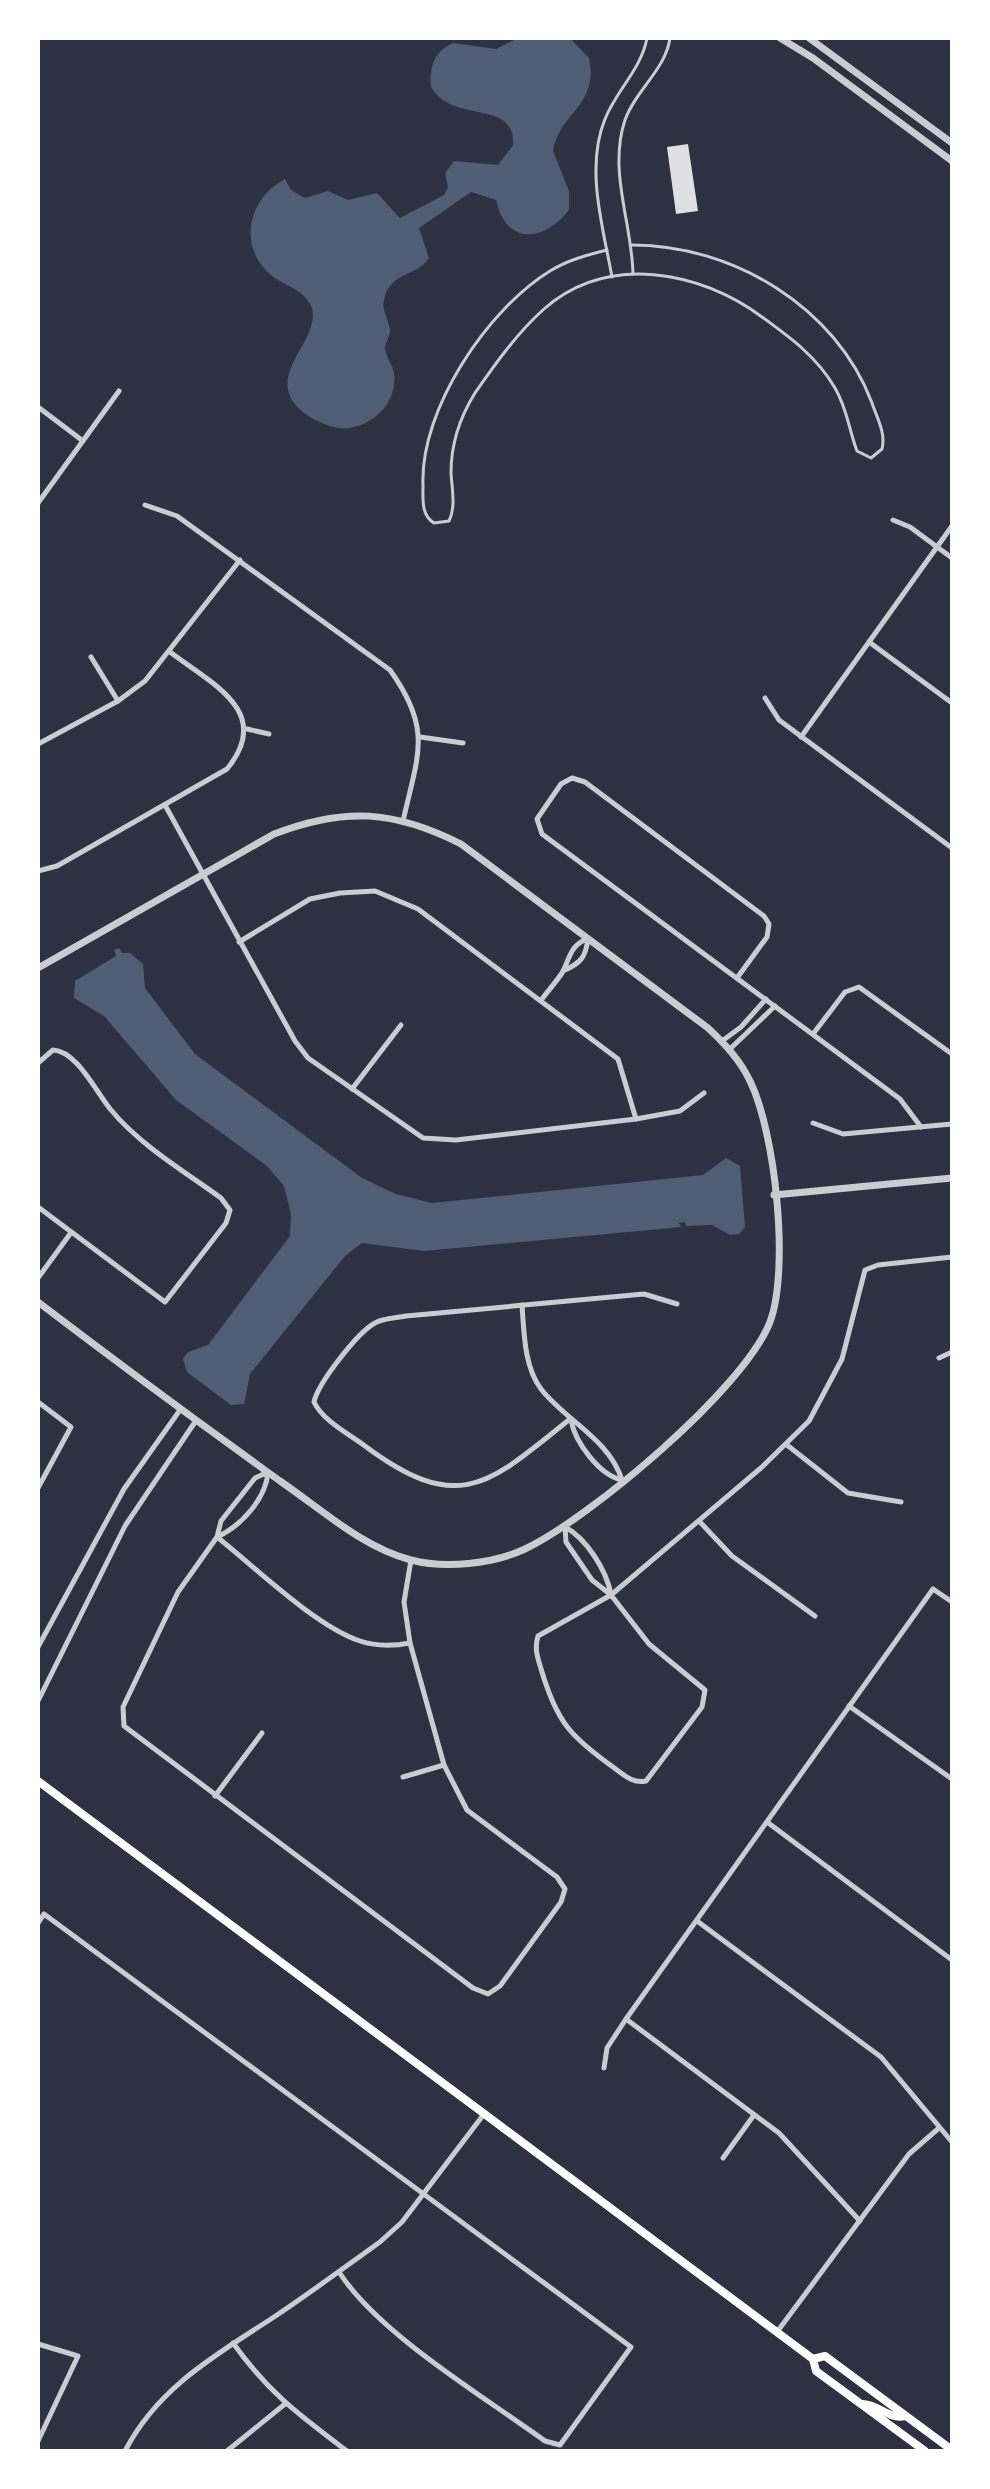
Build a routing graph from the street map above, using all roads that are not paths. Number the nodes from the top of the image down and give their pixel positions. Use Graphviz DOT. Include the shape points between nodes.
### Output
graph roads {
  1 [pos="647,38"];
  2 [pos="670,38"];
  3 [pos="780,38"];
  4 [pos="809,38"];
  5 [pos="952,143"];
  6 [pos="952,161"];
  7 [pos="632,245"];
  8 [pos="607,250"];
  9 [pos="633,274"];
  10 [pos="612,277"];
  11 [pos="119,391"];
  12 [pos="38,407"];
  13 [pos="83,441"];
  14 [pos="38,503"];
  15 [pos="145,505"];
  16 [pos="893,520"];
  17 [pos="952,526"];
  18 [pos="937,547"];
  19 [pos="952,558"];
  20 [pos="240,560"];
  21 [pos="869,642"];
  22 [pos="170,652"];
  23 [pos="91,657"];
  24 [pos="765,698"];
  25 [pos="118,701"];
  26 [pos="952,703"];
  27 [pos="247,729"];
  28 [pos="269,734"];
  29 [pos="420,737"];
  30 [pos="801,737"];
  31 [pos="463,743"];
  32 [pos="38,744"];
  33 [pos="165,805"];
  34 [pos="403,821"];
  35 [pos="952,848"];
  36 [pos="38,871"];
  37 [pos="204,874"];
  38 [pos="588,938"];
  39 [pos="239,942"];
  40 [pos="38,968"];
  41 [pos="563,971"];
  42 [pos="737,978"];
  43 [pos="542,999"];
  44 [pos="766,999"];
  45 [pos="775,1006"];
  46 [pos="401,1025"];
  47 [pos="813,1034"];
  48 [pos="722,1041"];
  49 [pos="730,1049"];
  50 [pos="952,1054"];
  51 [pos="38,1063"];
  52 [pos="352,1089"];
  53 [pos="704,1093"];
  54 [pos="636,1119"];
  55 [pos="813,1123"];
  56 [pos="952,1124"];
  57 [pos="921,1127"];
  58 [pos="952,1178"];
  59 [pos="774,1195"];
  60 [pos="38,1207"];
  61 [pos="70,1234"];
  62 [pos="952,1257"];
  63 [pos="38,1278"];
  64 [pos="38,1302"];
  65 [pos="677,1304"];
  66 [pos="522,1305"];
  67 [pos="952,1352"];
  68 [pos="939,1358"];
  69 [pos="38,1402"];
  70 [pos="180,1410"];
  71 [pos="570,1419"];
  72 [pos="192,1420"];
  73 [pos="787,1445"];
  74 [pos="268,1472"];
  75 [pos="622,1480"];
  76 [pos="38,1488"];
  77 [pos="901,1502"];
  78 [pos="699,1521"];
  79 [pos="565,1527"];
  80 [pos="217,1537"];
  81 [pos="411,1560"];
  82 [pos="611,1595"];
  83 [pos="952,1602"];
  84 [pos="815,1616"];
  85 [pos="410,1643"];
  86 [pos="38,1647"];
  87 [pos="38,1701"];
  88 [pos="849,1706"];
  89 [pos="262,1733"];
  90 [pos="444,1765"];
  91 [pos="403,1777"];
  92 [pos="952,1779"];
  93 [pos="38,1781"];
  94 [pos="215,1796"];
  95 [pos="767,1822"];
  96 [pos="697,1921"];
  97 [pos="38,1923"];
  98 [pos="952,1960"];
  99 [pos="626,2019"];
  100 [pos="604,2068"];
  101 [pos="484,2114"];
  102 [pos="754,2115"];
  103 [pos="939,2128"];
  104 [pos="952,2142"];
  105 [pos="723,2158"];
  106 [pos="423,2194"];
  107 [pos="860,2221"];
  108 [pos="339,2272"];
  109 [pos="777,2332"];
  110 [pos="233,2343"];
  111 [pos="38,2344"];
  112 [pos="813,2359"];
  113 [pos="285,2404"];
  114 [pos="861,2404"];
  115 [pos="905,2416"];
  116 [pos="38,2441"];
  117 [pos="952,2450"];
  118 [pos="125,2451"];
  119 [pos="227,2451"];
  120 [pos="347,2451"];
  121 [pos="925,2451"];
  1 -- 8 [label="lane" via="639,65 604,121 600,140 597,183"];
  2 -- 7 [label="lane" via="626,117 619,144 619,177"];
  3 -- 6 [label="street"];
  4 -- 5 [label="street"];
  7 -- 9 [label="lane"];
  7 -- 9 [label="lane" via="674,246 725,260 803,309 835,338 857,370 883,434 882,449 871,458 857,451 844,406 822,368 748,306 699,282"];
  8 -- 10 [label="lane"];
  8 -- 10 [label="lane" via="565,262 531,284 460,366 431,425 422,475 427,519 449,521 456,432 474,395 518,337 546,307"];
  9 -- 10 [label="lane"];
  11 -- 13 [label="street"];
  12 -- 13 [label="street"];
  13 -- 14 [label="street"];
  15 -- 20 [label="street" via="177,516"];
  16 -- 18 [label="street"];
  17 -- 18 [label="street"];
  18 -- 19 [label="street"];
  18 -- 21 [label="street"];
  20 -- 22 [label="street"];
  20 -- 29 [label="street" via="390,670 411,700"];
  21 -- 26 [label="street"];
  21 -- 30 [label="street"];
  22 -- 25 [label="street"];
  22 -- 27 [label="street" via="234,702"];
  23 -- 25 [label="street"];
  24 -- 30 [label="street" via="774,715"];
  25 -- 32 [label="street"];
  27 -- 28 [label="street"];
  27 -- 33 [label="street" via="242,751 227,769"];
  29 -- 31 [label="street"];
  29 -- 34 [label="street"];
  30 -- 35 [label="street"];
  33 -- 36 [label="street" via="57,866"];
  33 -- 37 [label="street"];
  34 -- 37 [label="street" via="348,814 311,820 274,834"];
  34 -- 38 [label="street" via="461,844"];
  37 -- 39 [label="street"];
  37 -- 40 [label="street"];
  38 -- 41 [label="street" via="575,944"];
  38 -- 41 [label="street" via="587,954 579,965"];
  38 -- 48 [label="street"];
  39 -- 43 [label="street" via="310,899 375,891 418,909"];
  39 -- 52 [label="street" via="308,1058"];
  41 -- 43 [label="street"];
  42 -- 42 [label="street" via="767,937 764,916 585,782 572,778 561,784 538,815 537,827"];
  42 -- 44 [label="street"];
  43 -- 54 [label="street" via="618,1059"];
  44 -- 45 [label="street"];
  44 -- 48 [label="street"];
  45 -- 47 [label="street"];
  45 -- 49 [label="street"];
  46 -- 52 [label="street"];
  47 -- 50 [label="street" via="841,995 859,987"];
  47 -- 57 [label="street" via="900,1099"];
  48 -- 49 [label="street"];
  49 -- 59 [label="street" via="750,1080 763,1117"];
  51 -- 61 [label="street" via="57,1049 68,1055 143,1141 230,1210 226,1223 165,1302"];
  52 -- 54 [label="street" via="423,1138 456,1140"];
  53 -- 54 [label="street" via="680,1111"];
  55 -- 57 [label="street" via="843,1134"];
  56 -- 57 [label="street"];
  58 -- 59 [label="street"];
  59 -- 75 [label="street" via="780,1256 769,1323 725,1388"];
  60 -- 61 [label="street"];
  61 -- 63 [label="street"];
  62 -- 73 [label="street" via="865,1270 842,1359 809,1421"];
  64 -- 70 [label="street"];
  65 -- 66 [label="street" via="644,1294"];
  66 -- 71 [label="street" via="525,1345 539,1387"];
  66 -- 71 [label="street" via="375,1322 319,1388 314,1402 387,1462 422,1481 448,1485 501,1475"];
  67 -- 68 [label="street"];
  69 -- 76 [label="street" via="71,1427"];
  70 -- 72 [label="street"];
  70 -- 86 [label="street" via="124,1489"];
  71 -- 75 [label="street" via="584,1427"];
  71 -- 75 [label="street" via="574,1435 610,1477"];
  72 -- 74 [label="street"];
  72 -- 87 [label="street" via="125,1526"];
  73 -- 77 [label="street" via="848,1493"];
  73 -- 78 [label="street"];
  74 -- 80 [label="street" via="255,1478 238,1499 221,1521"];
  74 -- 80 [label="street" via="267,1486 235,1529"];
  74 -- 81 [label="street" via="365,1541"];
  75 -- 79 [label="street"];
  78 -- 82 [label="street"];
  78 -- 84 [label="street" via="732,1556"];
  79 -- 81 [label="street" via="523,1550 495,1558 450,1564"];
  79 -- 82 [label="street" via="579,1537 606,1575"];
  79 -- 82 [label="street" via="566,1542 580,1563"];
  80 -- 85 [label="street" via="317,1616 359,1641"];
  80 -- 94 [label="street" via="182,1584 121,1721"];
  81 -- 85 [label="street" via="404,1602"];
  82 -- 82 [label="street" via="538,1636 536,1650 563,1725 584,1747 642,1782 653,1775 706,1694 699,1682 644,1639"];
  83 -- 88 [label="street" via="933,1589"];
  85 -- 90 [label="street"];
  88 -- 92 [label="street"];
  88 -- 95 [label="street"];
  89 -- 94 [label="street"];
  90 -- 91 [label="street"];
  90 -- 94 [label="street" via="467,1810 557,1877 565,1889 500,1986 488,1994"];
  93 -- 101 [label="main road"];
  95 -- 96 [label="street"];
  95 -- 98 [label="street"];
  96 -- 99 [label="street"];
  96 -- 103 [label="street" via="881,2057"];
  97 -- 106 [label="street" via="44,1914"];
  99 -- 100 [label="street" via="607,2048"];
  99 -- 102 [label="street"];
  101 -- 106 [label="street"];
  101 -- 109 [label="main road"];
  102 -- 105 [label="street"];
  102 -- 107 [label="street" via="779,2133"];
  103 -- 104 [label="street"];
  103 -- 107 [label="street" via="909,2154"];
  106 -- 108 [label="street" via="380,2242"];
  106 -- 108 [label="street" via="631,2347 560,2445 545,2441 388,2325 354,2295"];
  107 -- 109 [label="street"];
  108 -- 110 [label="street"];
  109 -- 112 [label="main road"];
  110 -- 113 [label="street" via="258,2379"];
  110 -- 118 [label="street" via="164,2394"];
  111 -- 116 [label="street" via="78,2356"];
  112 -- 114 [label="main road" via="816,2371"];
  112 -- 115 [label="main road" via="825,2356"];
  113 -- 119 [label="street"];
  113 -- 120 [label="street"];
  114 -- 115 [label="main road" via="873,2404 897,2418"];
  114 -- 121 [label="main road"];
  115 -- 117 [label="main road"];
}
